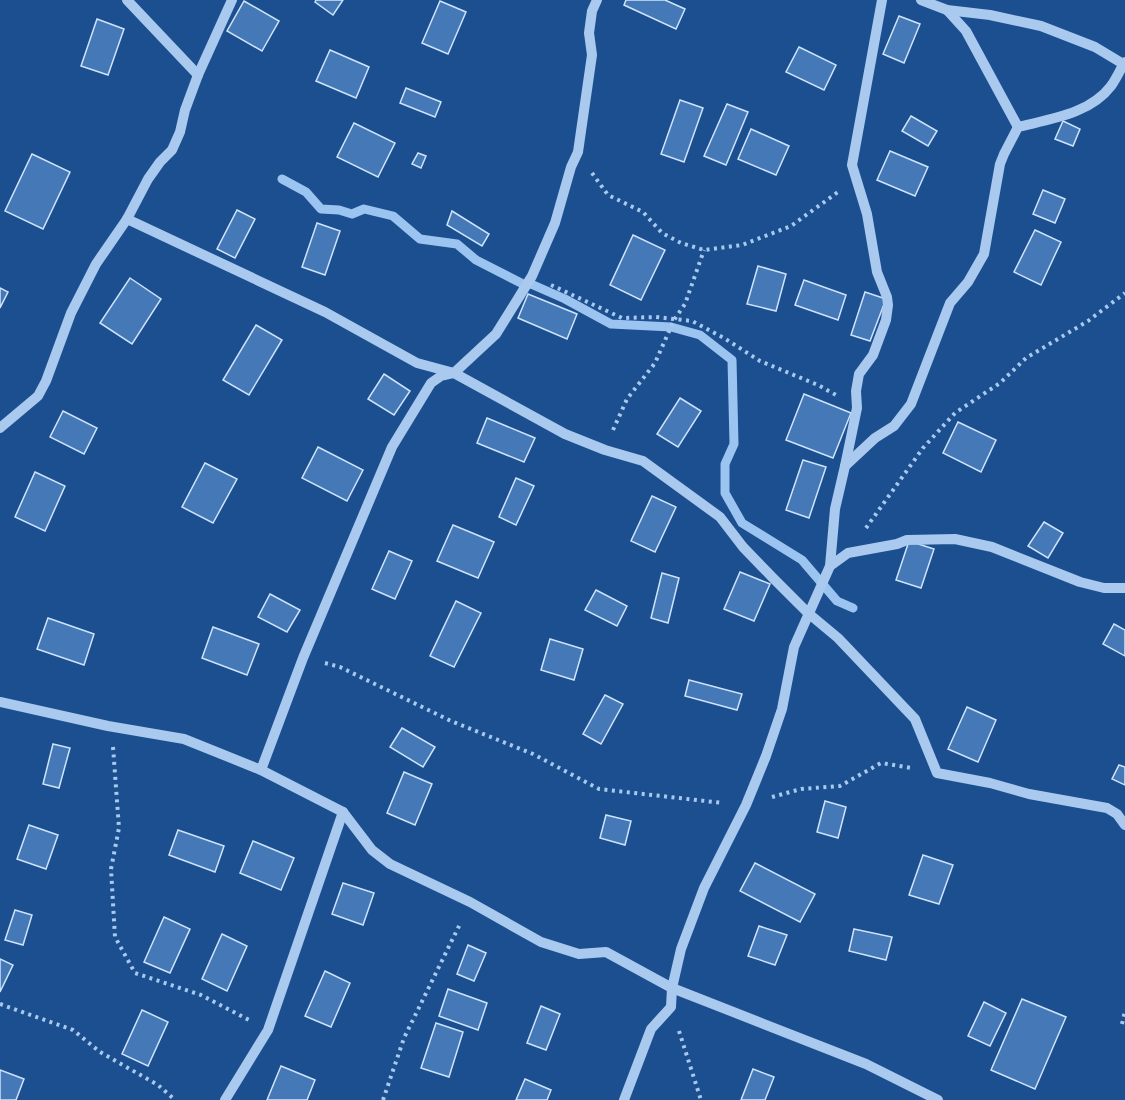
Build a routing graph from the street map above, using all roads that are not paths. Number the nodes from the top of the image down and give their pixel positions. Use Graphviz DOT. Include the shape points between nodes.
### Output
graph roads {
  1 [pos="127,0"];
  2 [pos="232,0"];
  3 [pos="597,0"];
  4 [pos="882,0"];
  5 [pos="921,0"];
  6 [pos="947,10"];
  7 [pos="1124,64"];
  8 [pos="198,75"];
  9 [pos="1018,128"];
  10 [pos="127,219"];
  11 [pos="454,373"];
  12 [pos="0,428"];
  13 [pos="846,466"];
  14 [pos="830,566"];
  15 [pos="1125,588"];
  16 [pos="808,613"];
  17 [pos="0,702"];
  18 [pos="261,770"];
  19 [pos="343,812"];
  20 [pos="1125,825"];
  21 [pos="672,988"];
  22 [pos="225,1100"];
  23 [pos="624,1100"];
  24 [pos="938,1100"];
  1 -- 8 [label="street"];
  2 -- 8 [label="street"];
  3 -- 11 [label="street" via="591,11 592,55 578,152 555,223 532,276 496,334"];
  4 -- 13 [label="street" via="852,165 888,305 873,355 859,374"];
  5 -- 6 [label="street"];
  6 -- 7 [label="street" via="1041,26 1095,47"];
  6 -- 9 [label="street" via="966,31"];
  7 -- 9 [label="street" via="1100,98 1073,114"];
  8 -- 10 [label="street" via="177,141 148,179"];
  9 -- 13 [label="street" via="1000,164 984,254 950,303 911,404 894,426"];
  10 -- 11 [label="street" via="325,312 417,363"];
  10 -- 12 [label="street" via="96,264 71,313 38,396"];
  11 -- 16 [label="street" via="565,434 643,461 720,517 743,547"];
  11 -- 18 [label="street" via="441,376 426,389 392,447 303,658"];
  13 -- 14 [label="street" via="835,509"];
  14 -- 15 [label="street" via="848,553 907,540 955,539 992,547 1080,582"];
  14 -- 16 [label="street"];
  16 -- 20 [label="street" via="838,638 915,719 937,773 1107,808"];
  16 -- 21 [label="street" via="794,647 782,709 746,805 704,888 681,950"];
  17 -- 18 [label="street" via="184,739"];
  18 -- 19 [label="street"];
  19 -- 21 [label="street" via="372,849 390,864 541,942 579,954 606,952"];
  19 -- 22 [label="street" via="268,1030"];
  21 -- 23 [label="street" via="671,1007 651,1029"];
  21 -- 24 [label="street" via="866,1064"];
}
